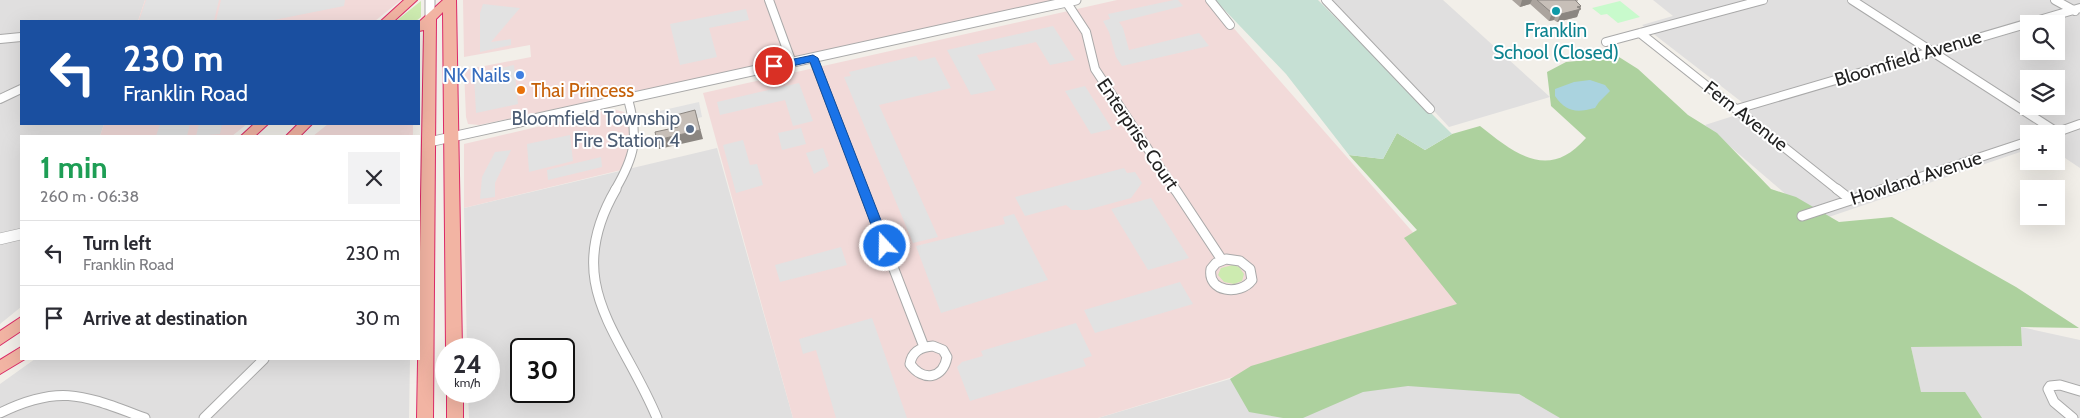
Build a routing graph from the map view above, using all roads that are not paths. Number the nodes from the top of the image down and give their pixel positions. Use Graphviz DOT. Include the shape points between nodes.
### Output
graph roads {
  1 [pos="411,0"];
  2 [pos="430,0"];
  3 [pos="449,0"];
  4 [pos="769,0"];
  5 [pos="1076,0"];
  6 [pos="1210,0"];
  7 [pos="1326,0"];
  8 [pos="1852,0"];
  9 [pos="2055,0"];
  10 [pos="1066,1"];
  11 [pos="1757,1"];
  12 [pos="2078,11"];
  13 [pos="430,18"];
  14 [pos="388,20"];
  15 [pos="1230,25"];
  16 [pos="420,27"];
  17 [pos="1640,33"];
  18 [pos="20,37"];
  19 [pos="0,39"];
  20 [pos="1606,42"];
  21 [pos="1932,51"];
  22 [pos="813,58"];
  23 [pos="792,62"];
  24 [pos="20,89"];
  25 [pos="628,98"];
  26 [pos="0,99"];
  27 [pos="1430,109"];
  28 [pos="1737,109"];
  29 [pos="261,125"];
  30 [pos="305,125"];
  31 [pos="2042,125"];
  32 [pos="2079,125"];
  33 [pos="2065,129"];
  34 [pos="248,135"];
  35 [pos="293,135"];
  36 [pos="451,137"];
  37 [pos="424,144"];
  38 [pos="2020,144"];
  39 [pos="1851,200"];
  40 [pos="1802,216"];
  41 [pos="20,234"];
  42 [pos="0,239"];
  43 [pos="1222,260"];
  44 [pos="20,324"];
  45 [pos="454,338"];
  46 [pos="0,339"];
  47 [pos="924,347"];
  48 [pos="20,354"];
  49 [pos="263,360"];
  50 [pos="0,368"];
  51 [pos="2080,391"];
  52 [pos="455,403"];
  53 [pos="0,413"];
  54 [pos="145,418"];
  55 [pos="204,418"];
  56 [pos="425,418"];
  57 [pos="455,418"];
  58 [pos="657,418"];
  59 [pos="2073,418"];
  1 -- 14 [label="highway"];
  2 -- 13 [label="street"];
  3 -- 13 [label="highway"];
  3 -- 36 [label="highway"];
  4 -- 23 [label="street"];
  5 -- 10 [label="street"];
  6 -- 15 [label="street"];
  7 -- 27 [label="street"];
  8 -- 21 [label="street"];
  9 -- 12 [label="street"];
  10 -- 22 [label="street"];
  10 -- 43 [label="street, Enterprise Court" via="1086,32 1095,69"];
  11 -- 17 [label="street"];
  12 -- 21 [label="street, Bloomfield Avenue"];
  13 -- 16 [label="highway"];
  13 -- 37 [label="highway"];
  17 -- 20 [label="street"];
  17 -- 28 [label="street, Fern Avenue"];
  18 -- 19 [label="street"];
  21 -- 28 [label="street, Bloomfield Avenue"];
  21 -- 31 [label="street"];
  22 -- 23 [label="street"];
  22 -- 47 [label="street"];
  23 -- 25 [label="street"];
  24 -- 26 [label="street"];
  25 -- 36 [label="street"];
  25 -- 58 [label="street" via="635,145 630,163 597,232 593,259 595,292 612,335"];
  28 -- 39 [label="street, Fern Avenue"];
  29 -- 34 [label="highway"];
  30 -- 35 [label="highway"];
  32 -- 33 [label="street"];
  36 -- 37 [label="street"];
  36 -- 45 [label="highway"];
  37 -- 56 [label="highway"];
  38 -- 39 [label="street, Howland Avenue"];
  39 -- 40 [label="street, Howland Avenue"];
  41 -- 42 [label="street"];
  43 -- 43 [label="street" via="1215,263 1210,272 1211,279 1232,291 1248,286 1253,276 1248,266 1236,260"];
  44 -- 46 [label="highway"];
  48 -- 50 [label="highway"];
  49 -- 55 [label="street"];
  51 -- 59 [label="street" via="2060,385 2049,388 2054,402"];
  52 -- 57 [label="highway"];
  53 -- 54 [label="street" via="30,399 68,394"];
}
